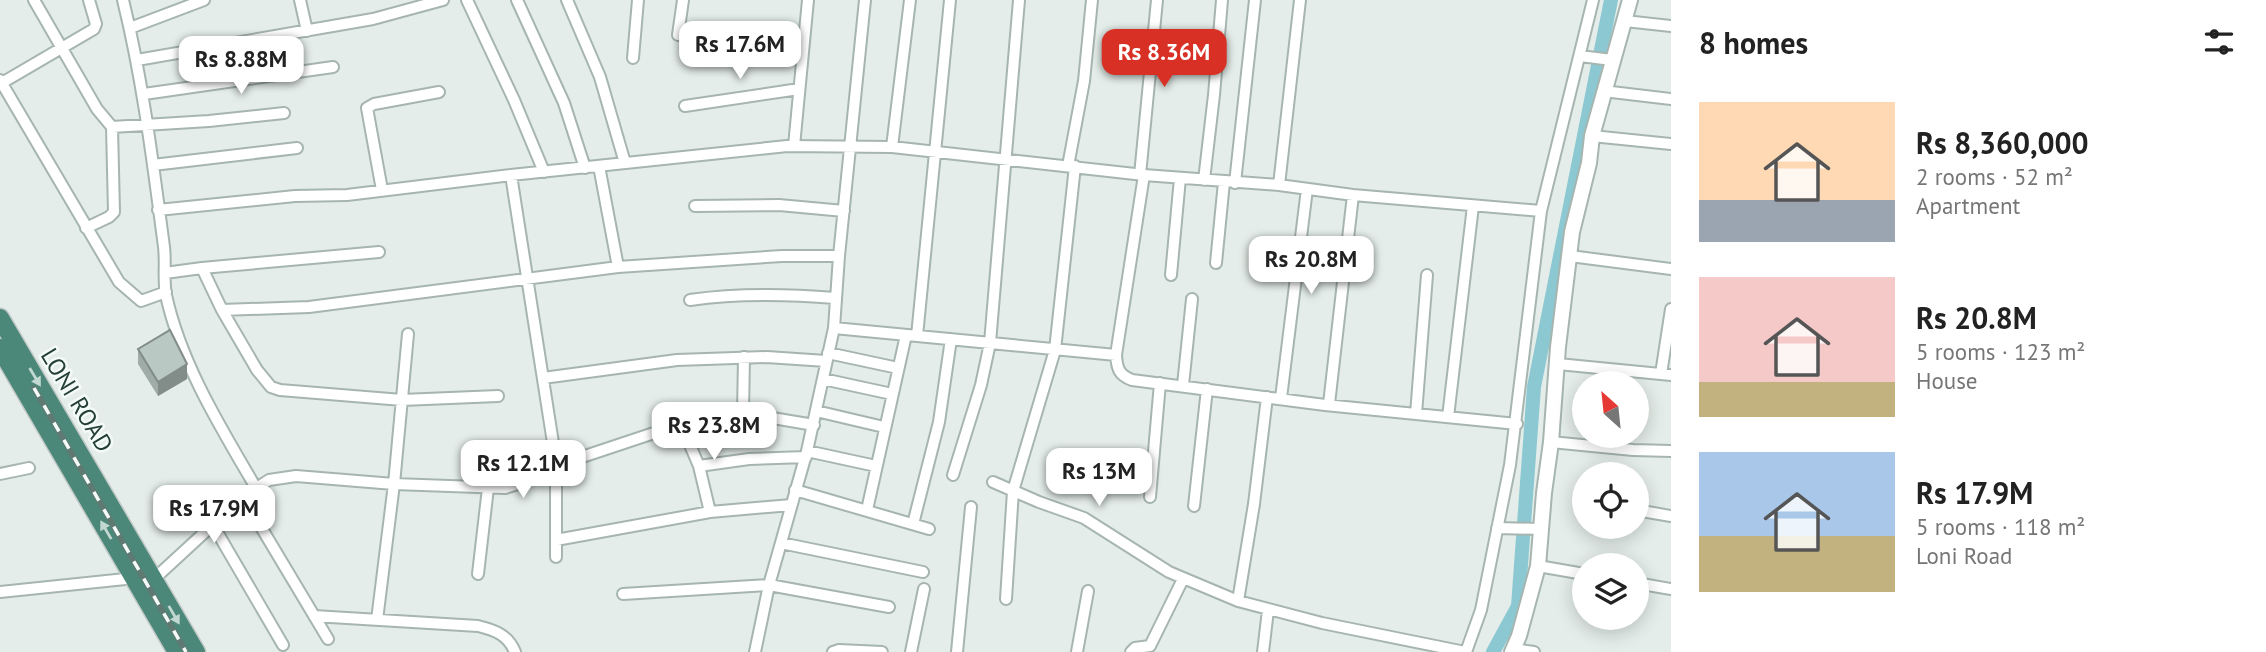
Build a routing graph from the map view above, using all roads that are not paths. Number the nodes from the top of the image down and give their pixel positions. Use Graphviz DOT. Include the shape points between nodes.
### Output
graph roads {
  1 [pos="34,0"];
  2 [pos="89,0"];
  3 [pos="123,0"];
  4 [pos="204,0"];
  5 [pos="300,0"];
  6 [pos="443,0"];
  7 [pos="467,0"];
  8 [pos="517,0"];
  9 [pos="567,0"];
  10 [pos="638,0"];
  11 [pos="682,0"];
  12 [pos="808,0"];
  13 [pos="865,0"];
  14 [pos="910,0"];
  15 [pos="950,0"];
  16 [pos="1019,0"];
  17 [pos="1091,0"];
  18 [pos="1157,0"];
  19 [pos="1222,0"];
  20 [pos="1255,0"];
  21 [pos="1300,0"];
  22 [pos="1593,0"];
  23 [pos="1630,0"];
  24 [pos="412,5"];
  25 [pos="1625,21"];
  26 [pos="1671,26"];
  27 [pos="130,28"];
  28 [pos="307,31"];
  29 [pos="678,35"];
  30 [pos="62,47"];
  31 [pos="715,54"];
  32 [pos="802,55"];
  33 [pos="633,58"];
  34 [pos="1596,58"];
  35 [pos="137,60"];
  36 [pos="333,67"];
  37 [pos="1,82"];
  38 [pos="799,89"];
  39 [pos="1603,91"];
  40 [pos="439,92"];
  41 [pos="144,94"];
  42 [pos="1671,99"];
  43 [pos="685,106"];
  44 [pos="284,113"];
  45 [pos="147,126"];
  46 [pos="112,127"];
  47 [pos="1592,136"];
  48 [pos="1671,144"];
  49 [pos="794,146"];
  50 [pos="850,146"];
  51 [pos="297,148"];
  52 [pos="892,148"];
  53 [pos="934,151"];
  54 [pos="1006,160"];
  55 [pos="625,163"];
  56 [pos="153,165"];
  57 [pos="599,166"];
  58 [pos="1072,166"];
  59 [pos="585,168"];
  60 [pos="544,172"];
  61 [pos="511,175"];
  62 [pos="1142,175"];
  63 [pos="1180,178"];
  64 [pos="1204,180"];
  65 [pos="1230,182"];
  66 [pos="1279,186"];
  67 [pos="1307,189"];
  68 [pos="382,190"];
  69 [pos="1353,195"];
  70 [pos="695,206"];
  71 [pos="1473,206"];
  72 [pos="158,210"];
  73 [pos="844,211"];
  74 [pos="1541,212"];
  75 [pos="86,228"];
  76 [pos="379,252"];
  77 [pos="839,256"];
  78 [pos="1570,256"];
  79 [pos="1216,263"];
  80 [pos="618,267"];
  81 [pos="202,268"];
  82 [pos="1671,269"];
  83 [pos="165,273"];
  84 [pos="1171,275"];
  85 [pos="1427,275"];
  86 [pos="528,278"];
  87 [pos="166,292"];
  88 [pos="835,298"];
  89 [pos="1192,299"];
  90 [pos="690,300"];
  91 [pos="1671,309"];
  92 [pos="222,310"];
  93 [pos="0,318"];
  94 [pos="834,328"];
  95 [pos="408,334"];
  96 [pos="911,335"];
  97 [pos="951,339"];
  98 [pos="990,344"];
  99 [pos="0,348"];
  100 [pos="1055,351"];
  101 [pos="1116,355"];
  102 [pos="744,357"];
  103 [pos="827,357"];
  104 [pos="1558,365"];
  105 [pos="898,368"];
  106 [pos="7,374"];
  107 [pos="1666,374"];
  108 [pos="543,378"];
  109 [pos="823,379"];
  110 [pos="1160,383"];
  111 [pos="1182,385"];
  112 [pos="1206,388"];
  113 [pos="892,394"];
  114 [pos="498,396"];
  115 [pos="1267,397"];
  116 [pos="1281,398"];
  117 [pos="402,400"];
  118 [pos="1329,404"];
  119 [pos="816,411"];
  120 [pos="743,413"];
  121 [pos="1416,414"];
  122 [pos="1448,418"];
  123 [pos="681,424"];
  124 [pos="1517,424"];
  125 [pos="814,425"];
  126 [pos="884,427"];
  127 [pos="1552,442"];
  128 [pos="1671,451"];
  129 [pos="806,454"];
  130 [pos="555,462"];
  131 [pos="699,466"];
  132 [pos="876,466"];
  133 [pos="29,468"];
  134 [pos="0,474"];
  135 [pos="953,475"];
  136 [pos="993,481"];
  137 [pos="394,484"];
  138 [pos="256,488"];
  139 [pos="488,488"];
  140 [pos="795,490"];
  141 [pos="1013,491"];
  142 [pos="243,497"];
  143 [pos="1150,497"];
  144 [pos="791,505"];
  145 [pos="1194,506"];
  146 [pos="971,508"];
  147 [pos="867,510"];
  148 [pos="710,512"];
  149 [pos="1649,512"];
  150 [pos="1671,516"];
  151 [pos="914,523"];
  152 [pos="213,525"];
  153 [pos="1497,528"];
  154 [pos="929,529"];
  155 [pos="1534,529"];
  156 [pos="556,540"];
  157 [pos="781,543"];
  158 [pos="556,557"];
  159 [pos="1538,566"];
  160 [pos="923,572"];
  161 [pos="1572,572"];
  162 [pos="478,574"];
  163 [pos="135,578"];
  164 [pos="154,579"];
  165 [pos="1184,579"];
  166 [pos="769,585"];
  167 [pos="1649,585"];
  168 [pos="924,589"];
  169 [pos="1671,589"];
  170 [pos="1088,591"];
  171 [pos="0,592"];
  172 [pos="623,594"];
  173 [pos="1006,599"];
  174 [pos="1238,601"];
  175 [pos="889,607"];
  176 [pos="1268,610"];
  177 [pos="314,616"];
  178 [pos="377,620"];
  179 [pos="328,639"];
  180 [pos="283,645"];
  181 [pos="1513,650"];
  182 [pos="177,652"];
  183 [pos="196,652"];
  184 [pos="515,652"];
  185 [pos="755,652"];
  186 [pos="833,652"];
  187 [pos="882,652"];
  188 [pos="911,652"];
  189 [pos="957,652"];
  190 [pos="1077,652"];
  191 [pos="1131,652"];
  192 [pos="1264,652"];
  193 [pos="1466,652"];
  194 [pos="1534,652"];
  1 -- 30 [label="street"];
  2 -- 30 [label="street" via="94,29"];
  3 -- 27 [label="street"];
  4 -- 27 [label="street"];
  5 -- 28 [label="street"];
  6 -- 24 [label="street"];
  7 -- 60 [label="street"];
  8 -- 59 [label="street" via="564,103"];
  9 -- 55 [label="street" via="600,77"];
  10 -- 33 [label="street"];
  11 -- 29 [label="street"];
  12 -- 32 [label="street"];
  13 -- 50 [label="street"];
  14 -- 52 [label="street"];
  15 -- 53 [label="street"];
  16 -- 54 [label="street"];
  17 -- 58 [label="street"];
  18 -- 62 [label="street"];
  19 -- 64 [label="street"];
  20 -- 65 [label="street"];
  21 -- 66 [label="street"];
  22 -- 34 [label="street"];
  23 -- 25 [label="street"];
  24 -- 28 [label="street"];
  25 -- 26 [label="street"];
  25 -- 34 [label="street"];
  27 -- 35 [label="street"];
  28 -- 35 [label="street"];
  30 -- 37 [label="street"];
  30 -- 46 [label="street"];
  31 -- 32 [label="street"];
  32 -- 38 [label="street"];
  34 -- 39 [label="street"];
  34 -- 74 [label="street"];
  35 -- 41 [label="street"];
  36 -- 41 [label="street"];
  37 -- 75 [label="street"];
  38 -- 43 [label="street"];
  38 -- 49 [label="street"];
  39 -- 42 [label="street"];
  39 -- 47 [label="street"];
  40 -- 68 [label="street" via="368,108"];
  41 -- 45 [label="street"];
  44 -- 45 [label="street"];
  45 -- 46 [label="street"];
  45 -- 56 [label="street"];
  46 -- 75 [label="street" via="114,212"];
  47 -- 48 [label="street"];
  47 -- 78 [label="street"];
  49 -- 50 [label="street"];
  49 -- 55 [label="street"];
  50 -- 52 [label="street"];
  50 -- 73 [label="street"];
  51 -- 56 [label="street"];
  52 -- 53 [label="street"];
  53 -- 54 [label="street"];
  53 -- 96 [label="street" via="925,264"];
  54 -- 58 [label="street"];
  54 -- 98 [label="street"];
  55 -- 57 [label="street"];
  56 -- 72 [label="street"];
  57 -- 59 [label="street"];
  57 -- 80 [label="street"];
  58 -- 62 [label="street"];
  58 -- 100 [label="street"];
  59 -- 60 [label="street"];
  60 -- 61 [label="street"];
  61 -- 68 [label="street"];
  61 -- 86 [label="street"];
  62 -- 63 [label="street"];
  62 -- 101 [label="street"];
  63 -- 64 [label="street"];
  63 -- 84 [label="street"];
  64 -- 65 [label="street"];
  65 -- 66 [label="street"];
  65 -- 79 [label="street"];
  66 -- 67 [label="street"];
  67 -- 69 [label="street"];
  67 -- 116 [label="street"];
  68 -- 72 [label="street"];
  69 -- 71 [label="street"];
  69 -- 118 [label="street"];
  70 -- 73 [label="street" via="779,205"];
  71 -- 74 [label="street"];
  71 -- 122 [label="street"];
  72 -- 83 [label="street"];
  73 -- 77 [label="street"];
  74 -- 124 [label="street"];
  75 -- 87 [label="street" via="119,282 137,299 146,301"];
  76 -- 81 [label="street"];
  77 -- 80 [label="street"];
  77 -- 88 [label="street"];
  78 -- 82 [label="street"];
  78 -- 104 [label="street"];
  80 -- 86 [label="street"];
  81 -- 83 [label="street"];
  81 -- 92 [label="street"];
  83 -- 87 [label="street"];
  85 -- 121 [label="street"];
  86 -- 92 [label="street" via="309,307"];
  86 -- 108 [label="street"];
  87 -- 138 [label="street" via="198,383"];
  88 -- 90 [label="street" via="766,293"];
  88 -- 94 [label="street"];
  89 -- 111 [label="street"];
  91 -- 107 [label="street"];
  92 -- 117 [label="street" via="271,387"];
  93 -- 164 [label="highway, LONI ROAD, one-way"];
  94 -- 96 [label="street"];
  94 -- 103 [label="street"];
  95 -- 117 [label="street"];
  96 -- 97 [label="street"];
  96 -- 105 [label="street"];
  97 -- 98 [label="street"];
  97 -- 151 [label="street" via="939,422"];
  98 -- 100 [label="street"];
  98 -- 135 [label="street"];
  99 -- 106 [label="highway, LONI ROAD"];
  100 -- 101 [label="street"];
  100 -- 141 [label="street"];
  101 -- 110 [label="street" via="1116,367 1124,377"];
  102 -- 103 [label="street"];
  102 -- 108 [label="street" via="645,363"];
  102 -- 120 [label="street"];
  103 -- 105 [label="street"];
  103 -- 109 [label="street"];
  104 -- 107 [label="street"];
  104 -- 127 [label="street"];
  105 -- 113 [label="street"];
  163 -- 106 [label="highway, LONI ROAD, one-way"];
  108 -- 130 [label="street"];
  109 -- 113 [label="street"];
  109 -- 119 [label="street"];
  110 -- 111 [label="street"];
  110 -- 143 [label="street"];
  111 -- 112 [label="street"];
  112 -- 115 [label="street"];
  112 -- 145 [label="street"];
  113 -- 126 [label="street"];
  114 -- 117 [label="street"];
  115 -- 116 [label="street"];
  115 -- 174 [label="street"];
  116 -- 118 [label="street"];
  117 -- 137 [label="street"];
  118 -- 121 [label="street"];
  119 -- 125 [label="street"];
  119 -- 126 [label="street"];
  120 -- 123 [label="street"];
  120 -- 125 [label="street"];
  121 -- 122 [label="street"];
  122 -- 124 [label="street"];
  123 -- 130 [label="street" via="561,464"];
  123 -- 131 [label="street"];
  124 -- 153 [label="street"];
  125 -- 129 [label="street"];
  126 -- 132 [label="street"];
  127 -- 128 [label="street"];
  127 -- 155 [label="street"];
  129 -- 131 [label="street"];
  129 -- 132 [label="street"];
  129 -- 140 [label="street"];
  130 -- 139 [label="street" via="517,485"];
  130 -- 156 [label="street"];
  131 -- 148 [label="street"];
  132 -- 147 [label="street"];
  133 -- 134 [label="street"];
  136 -- 141 [label="street"];
  137 -- 138 [label="street" via="296,476 269,480"];
  137 -- 139 [label="street"];
  137 -- 178 [label="street"];
  138 -- 142 [label="street"];
  139 -- 162 [label="street"];
  140 -- 144 [label="street"];
  140 -- 147 [label="street"];
  141 -- 165 [label="street" via="1084,518"];
  141 -- 173 [label="street"];
  142 -- 152 [label="street"];
  142 -- 177 [label="street"];
  144 -- 148 [label="street"];
  144 -- 157 [label="street"];
  146 -- 189 [label="street"];
  147 -- 151 [label="street"];
  148 -- 156 [label="street"];
  149 -- 150 [label="street"];
  151 -- 154 [label="street"];
  152 -- 164 [label="street"];
  152 -- 180 [label="street"];
  153 -- 155 [label="street"];
  153 -- 193 [label="street"];
  155 -- 159 [label="street"];
  156 -- 158 [label="street"];
  157 -- 160 [label="street"];
  157 -- 166 [label="street"];
  159 -- 161 [label="street"];
  159 -- 181 [label="street"];
  163 -- 171 [label="street"];
  163 -- 182 [label="highway, LONI ROAD"];
  164 -- 183 [label="highway, LONI ROAD, one-way"];
  165 -- 174 [label="street"];
  165 -- 191 [label="street" via="1150,646"];
  166 -- 172 [label="street"];
  166 -- 175 [label="street"];
  166 -- 185 [label="street"];
  167 -- 169 [label="street"];
  168 -- 188 [label="street"];
  170 -- 190 [label="street"];
  174 -- 176 [label="street"];
  176 -- 192 [label="street"];
  176 -- 193 [label="street"];
  177 -- 178 [label="street"];
  177 -- 179 [label="street"];
  178 -- 184 [label="street" via="478,626 501,634"];
  181 -- 194 [label="street"];
  186 -- 187 [label="street"];
}
